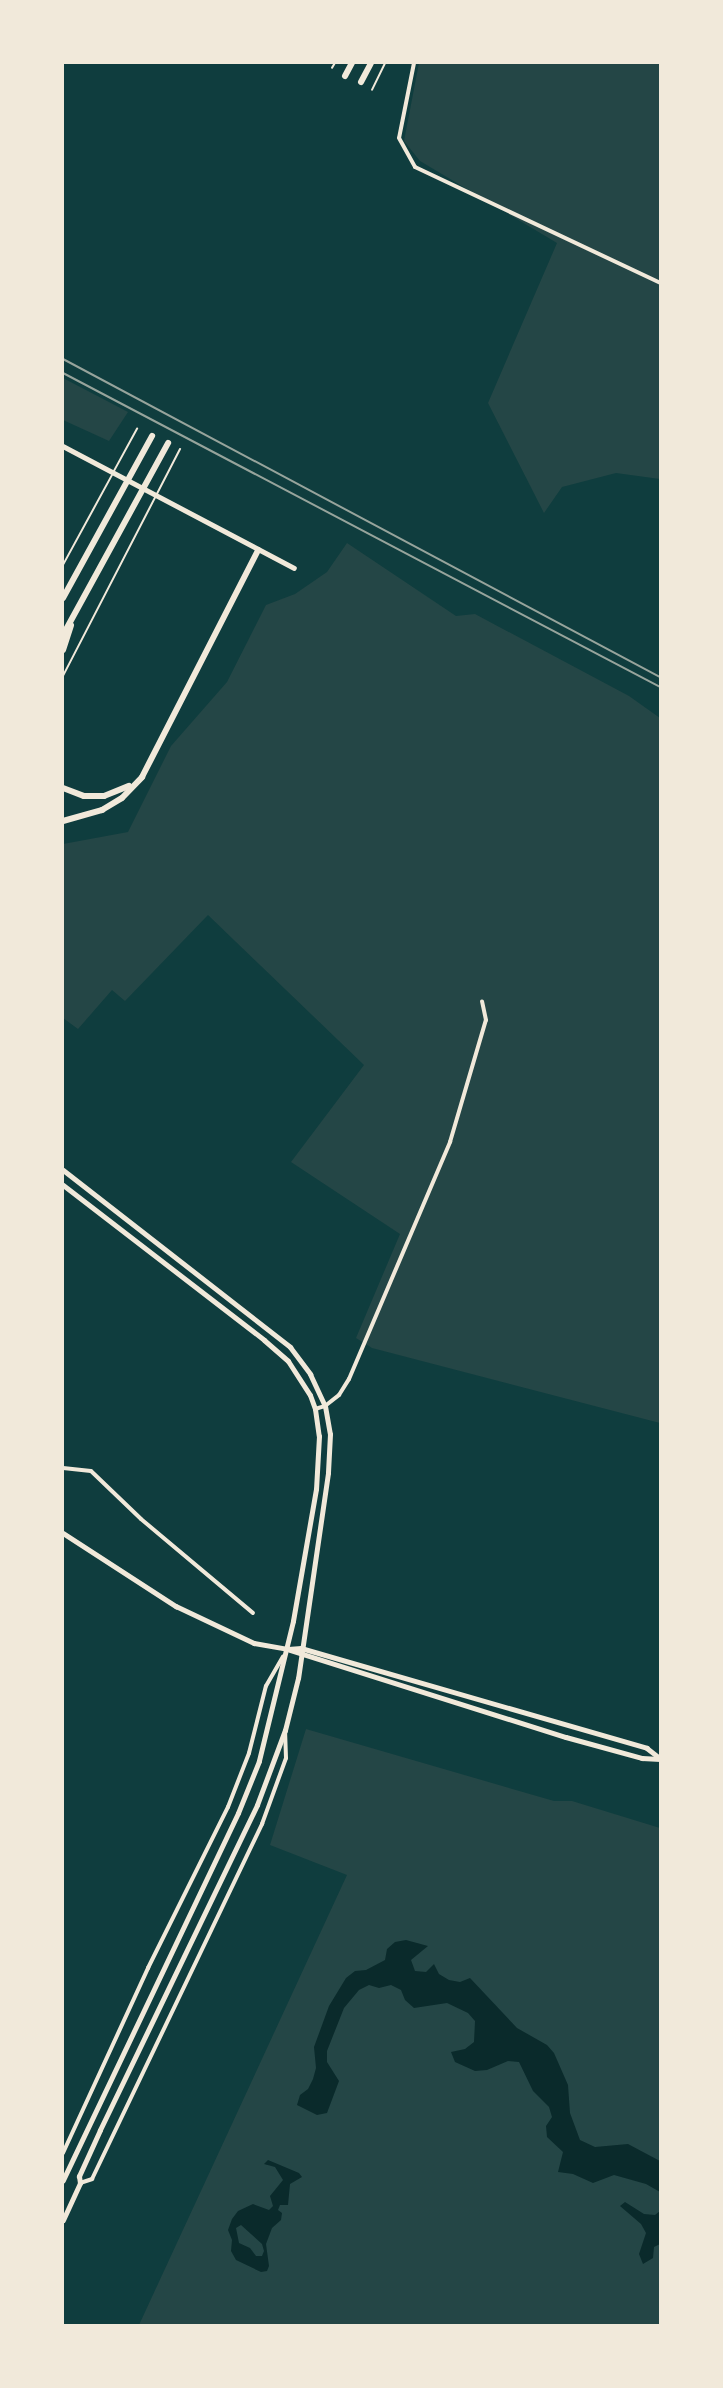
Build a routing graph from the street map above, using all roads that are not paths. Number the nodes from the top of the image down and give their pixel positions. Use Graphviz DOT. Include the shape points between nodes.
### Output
graph roads {
  1 [pos="335,63"];
  2 [pos="351,63"];
  3 [pos="371,63"];
  4 [pos="385,63"];
  5 [pos="414,63"];
  6 [pos="332,68"];
  7 [pos="345,76"];
  8 [pos="361,82"];
  9 [pos="372,90"];
  10 [pos="660,283"];
  11 [pos="137,429"];
  12 [pos="152,436"];
  13 [pos="168,443"];
  14 [pos="63,446"];
  15 [pos="180,449"];
  16 [pos="258,550"];
  17 [pos="63,565"];
  18 [pos="294,568"];
  19 [pos="63,598"];
  20 [pos="77,609"];
  21 [pos="63,635"];
  22 [pos="63,650"];
  23 [pos="63,676"];
  24 [pos="142,777"];
  25 [pos="63,788"];
  26 [pos="63,820"];
  27 [pos="482,1001"];
  28 [pos="63,1170"];
  29 [pos="63,1185"];
  30 [pos="325,1406"];
  31 [pos="315,1409"];
  32 [pos="63,1468"];
  33 [pos="63,1533"];
  34 [pos="253,1613"];
  35 [pos="288,1649"];
  36 [pos="301,1651"];
  37 [pos="285,1730"];
  38 [pos="660,1758"];
  39 [pos="63,2153"];
  40 [pos="63,2180"];
  41 [pos="80,2183"];
  42 [pos="63,2220"];
  1 -- 6 [label="lane"];
  2 -- 7 [label="main road"];
  3 -- 8 [label="main road"];
  4 -- 9 [label="lane"];
  5 -- 10 [label="street" via="399,138 414,167"];
  11 -- 17 [label="lane"];
  12 -- 19 [label="main road"];
  13 -- 20 [label="main road"];
  14 -- 16 [label="street"];
  15 -- 23 [label="lane"];
  16 -- 18 [label="street"];
  16 -- 24 [label="main road"];
  20 -- 21 [label="main road"];
  20 -- 22 [label="main road"];
  24 -- 25 [label="main road" via="123,791 104,796 84,796"];
  24 -- 26 [label="main road" via="122,798 102,810"];
  27 -- 30 [label="street" via="486,1020 450,1142 349,1379 339,1395"];
  28 -- 30 [label="main road" via="290,1347 310,1374"];
  29 -- 31 [label="main road" via="264,1340 295,1370"];
  30 -- 31 [label="street"];
  30 -- 36 [label="main road" via="330,1434 328,1473"];
  31 -- 35 [label="main road" via="319,1436 316,1489"];
  32 -- 34 [label="street" via="91,1471 141,1519"];
  33 -- 35 [label="street" via="176,1606 254,1643"];
  35 -- 36 [label="street"];
  35 -- 39 [label="street" via="266,1686 249,1753 228,1807"];
  35 -- 40 [label="main road" via="266,1742 248,1790"];
  36 -- 37 [label="main road"];
  36 -- 38 [label="street" via="566,1737 642,1758"];
  36 -- 38 [label="street" via="647,1748"];
  37 -- 41 [label="main road" via="257,1805 100,2130 79,2176"];
  37 -- 41 [label="street" via="286,1758 262,1824 92,2179"];
  41 -- 42 [label="main road"];
}
